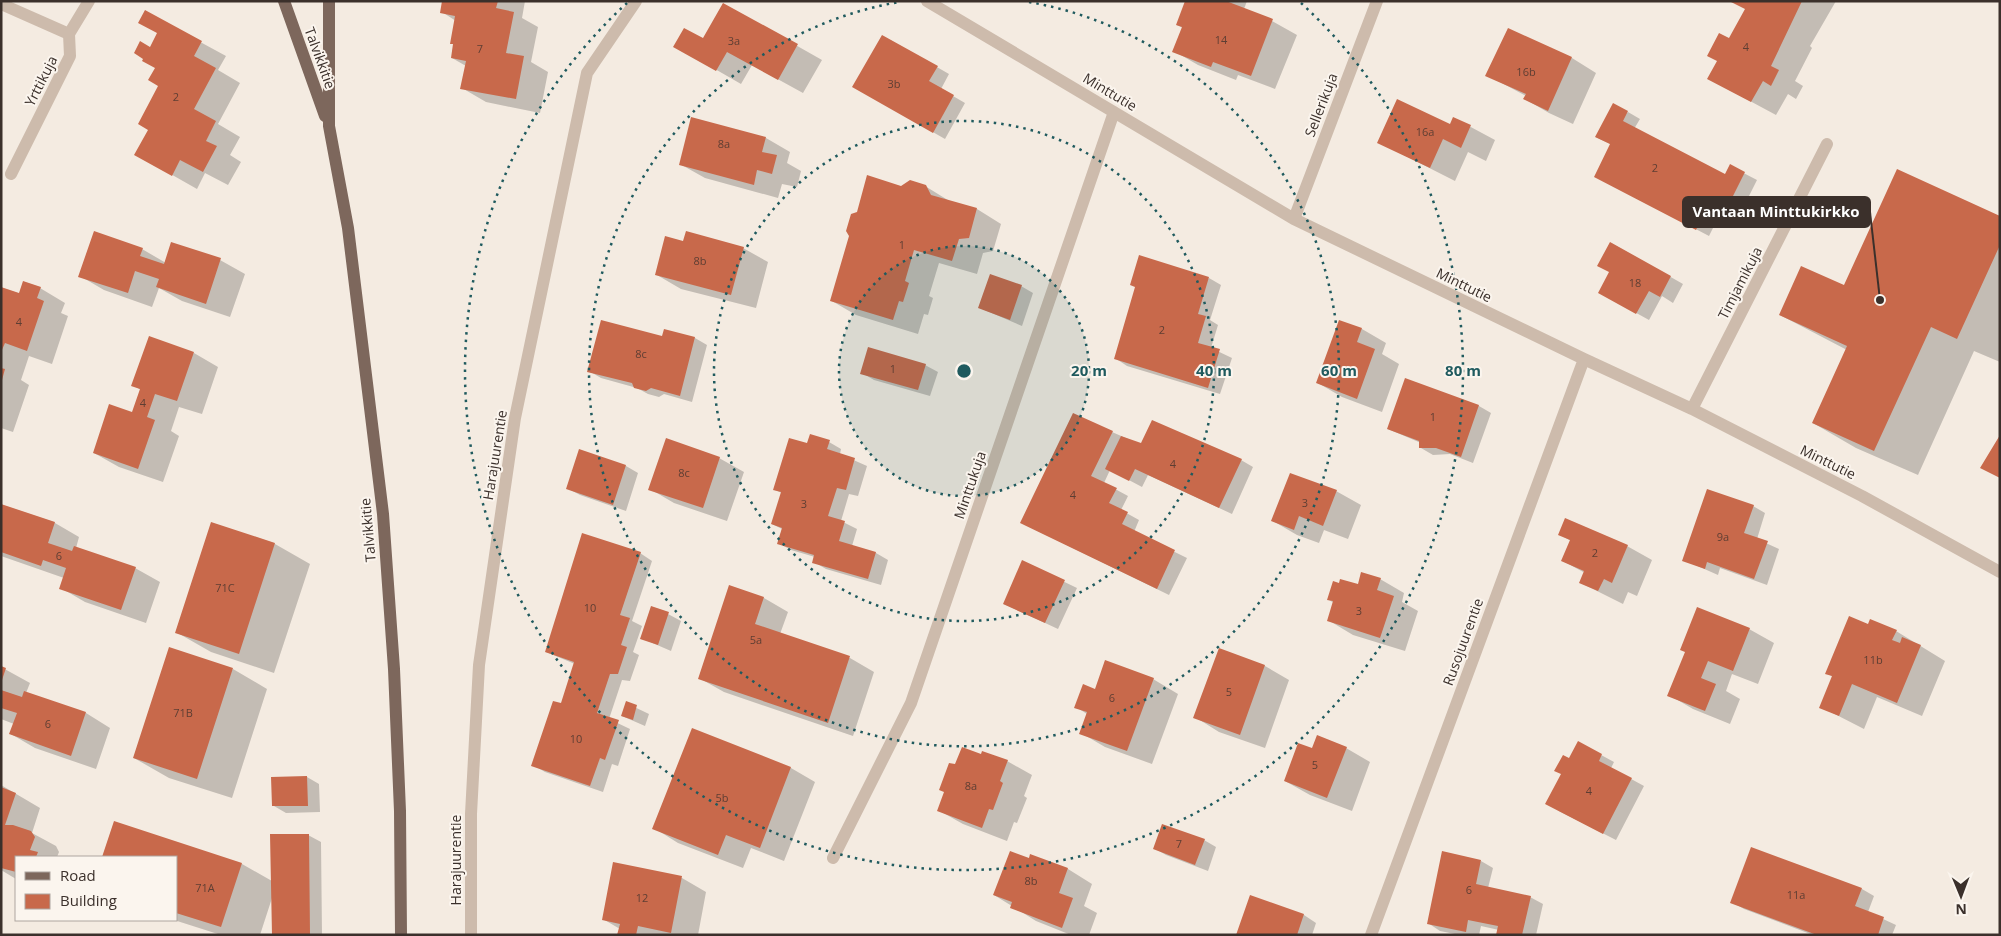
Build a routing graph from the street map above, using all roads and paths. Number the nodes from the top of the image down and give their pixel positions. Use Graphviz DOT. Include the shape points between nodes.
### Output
graph roads {
  1 [pos="89,1"];
  2 [pos="284,1"];
  3 [pos="329,1"];
  4 [pos="636,1"];
  5 [pos="927,1"];
  6 [pos="1377,1"];
  7 [pos="1,4"];
  8 [pos="69,34"];
  9 [pos="1114,112"];
  10 [pos="329,126"];
  11 [pos="1827,144"];
  12 [pos="11,174"];
  13 [pos="1294,219"];
  14 [pos="1584,359"];
  15 [pos="1692,409"];
  16 [pos="2000,572"];
  17 [pos="833,858"];
  18 [pos="401,935"];
  19 [pos="471,935"];
  20 [pos="1372,935"];
  1 -- 8 [label="street"];
  2 -- 10 [label="main road, Talvikkitie"];
  3 -- 10 [label="main road, Talvikkitie"];
  4 -- 19 [label="street, Harajuurentie" via="587,72 515,418 479,665 471,814"];
  5 -- 9 [label="street, Minttutie"];
  6 -- 13 [label="street, Sellerikuja"];
  7 -- 8 [label="street"];
  8 -- 12 [label="street, Yrttikuja" via="70,56"];
  9 -- 13 [label="street, Minttutie"];
  9 -- 17 [label="street, Minttukuja" via="911,703"];
  10 -- 18 [label="main road, Talvikkitie" via="348,228 383,514 394,669"];
  11 -- 15 [label="street, Timjamikuja"];
  13 -- 14 [label="street, Minttutie"];
  14 -- 15 [label="street, Minttutie"];
  14 -- 20 [label="street, Rusojuurentie"];
  15 -- 16 [label="street, Minttutie" via="1862,496"];
}
